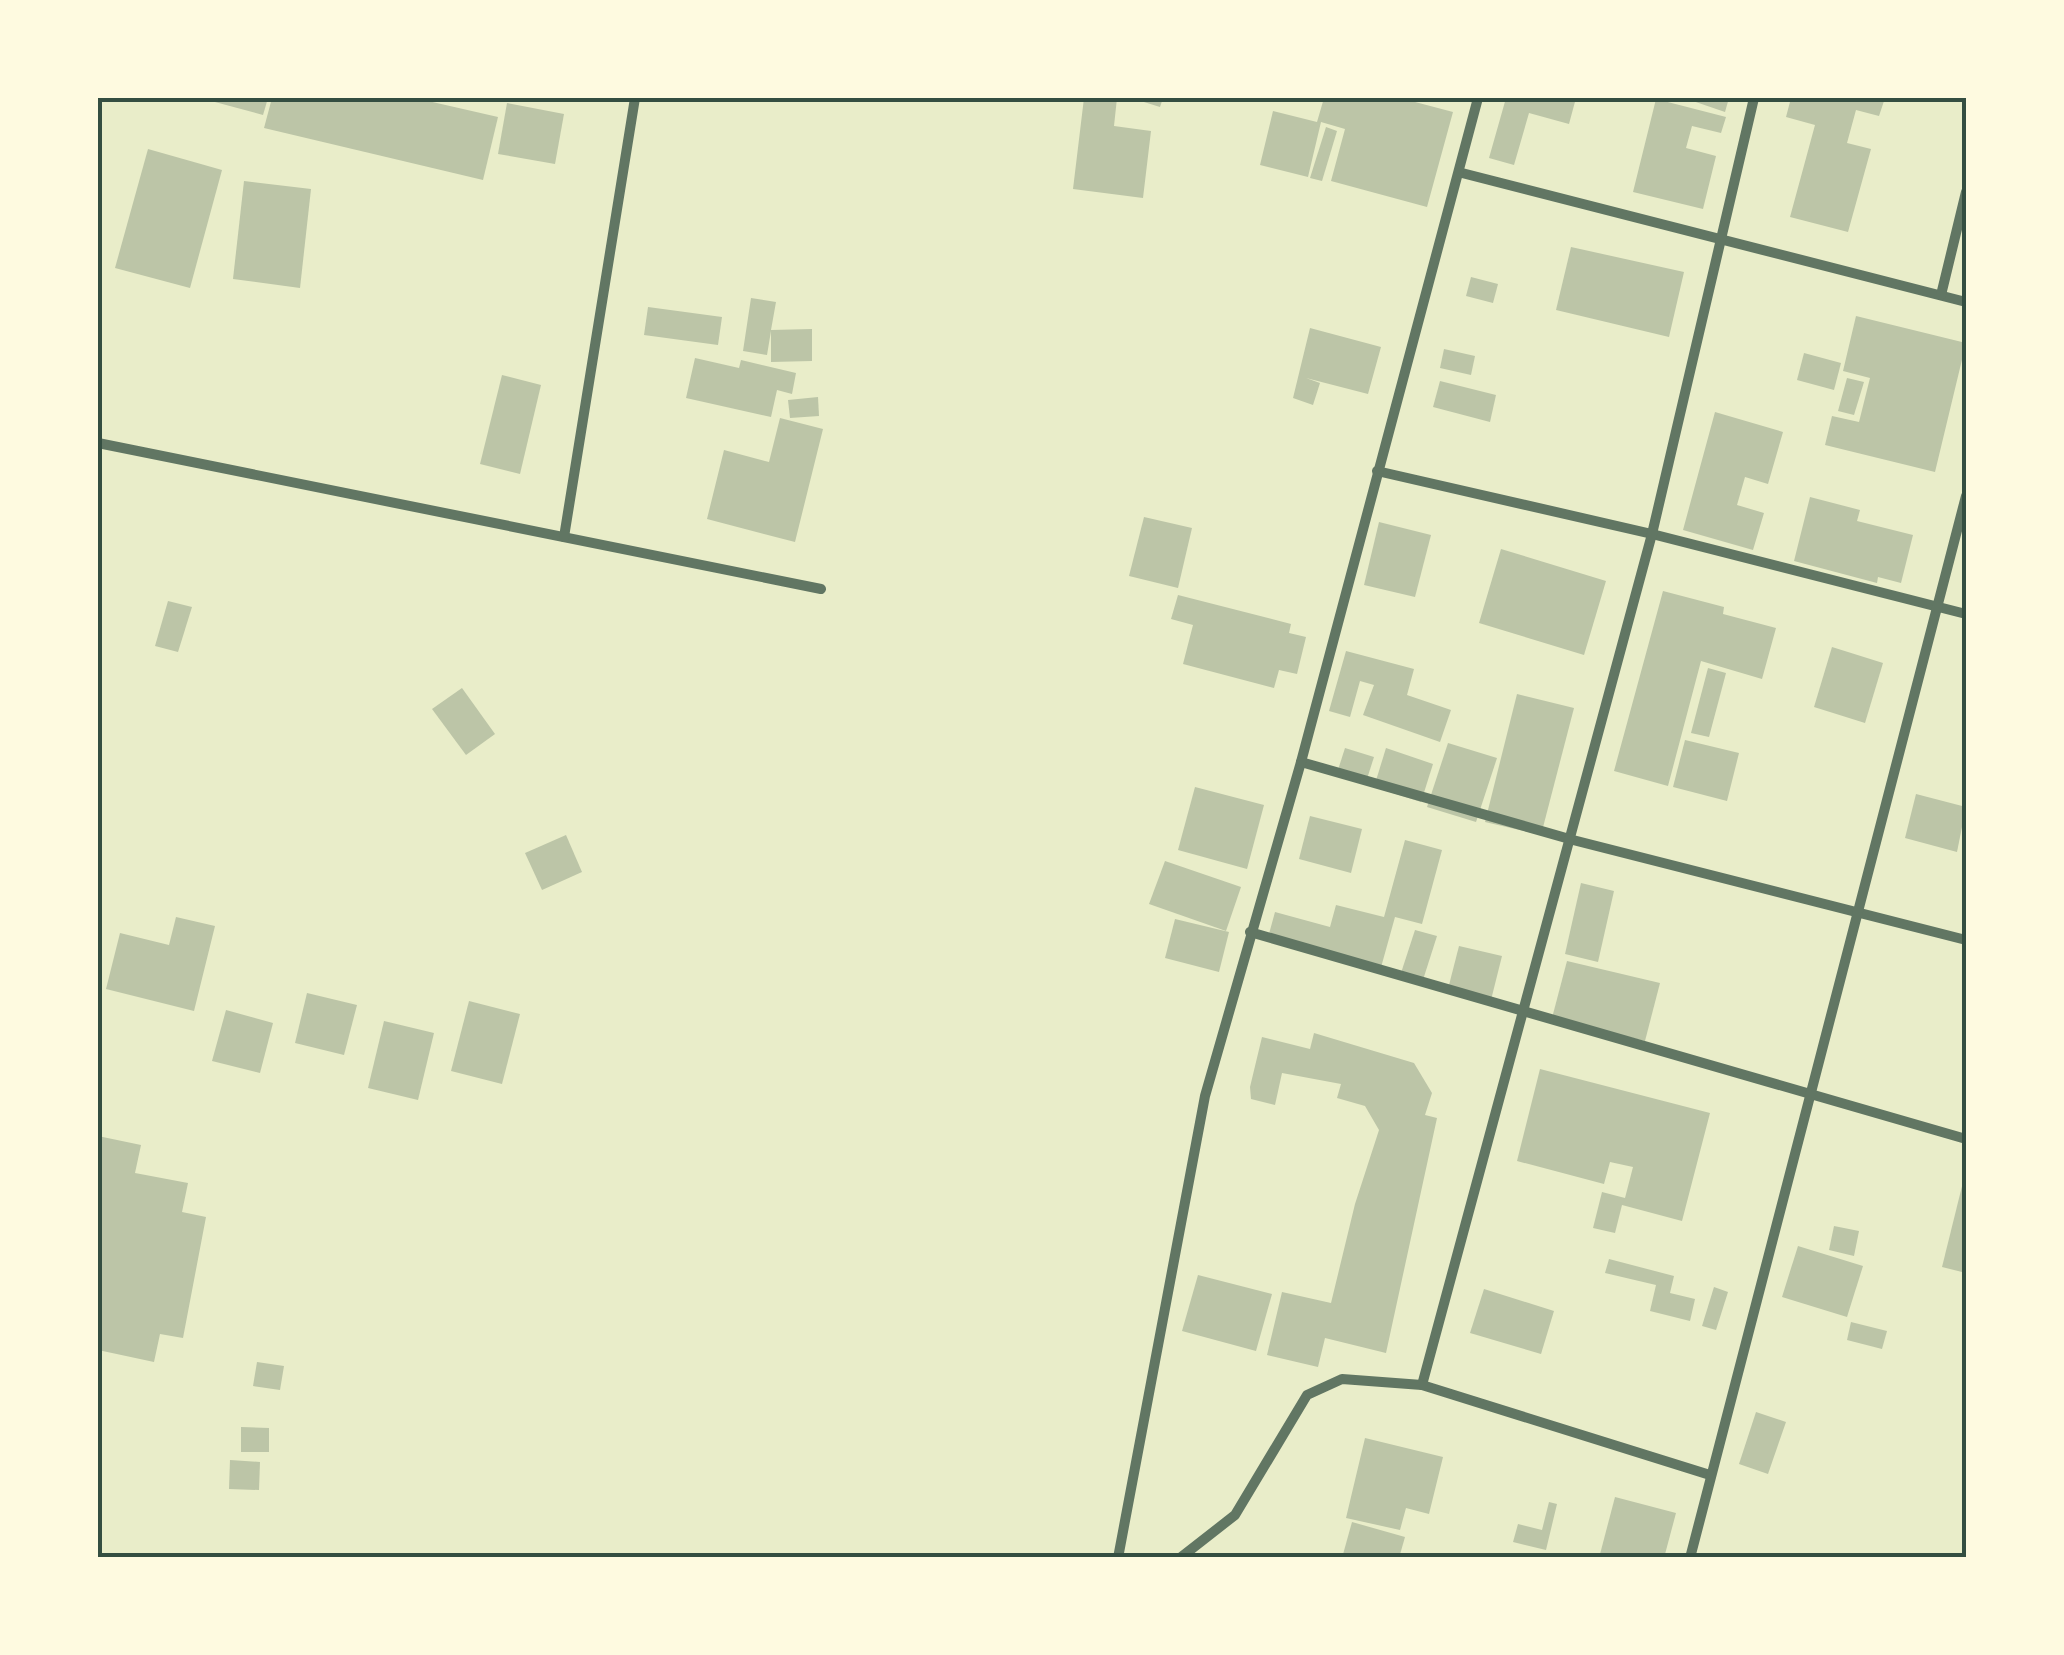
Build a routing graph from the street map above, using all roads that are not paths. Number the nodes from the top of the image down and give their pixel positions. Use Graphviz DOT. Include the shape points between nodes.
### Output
graph roads {
  1 [pos="636,98"];
  2 [pos="1478,98"];
  3 [pos="1754,98"];
  4 [pos="1462,173"];
  5 [pos="1966,192"];
  6 [pos="1723,238"];
  7 [pos="1941,295"];
  8 [pos="1966,302"];
  9 [pos="98,442"];
  10 [pos="1377,471"];
  11 [pos="1966,496"];
  12 [pos="1652,534"];
  13 [pos="564,537"];
  14 [pos="821,590"];
  15 [pos="1940,607"];
  16 [pos="1966,614"];
  17 [pos="1301,762"];
  18 [pos="1573,840"];
  19 [pos="1858,913"];
  20 [pos="1250,932"];
  21 [pos="1966,940"];
  22 [pos="1522,1010"];
  23 [pos="1812,1093"];
  24 [pos="1966,1139"];
  25 [pos="1422,1385"];
  26 [pos="1710,1475"];
  27 [pos="1118,1558"];
  28 [pos="1180,1558"];
  29 [pos="1690,1558"];
  1 -- 13 [label="street"];
  2 -- 4 [label="street"];
  3 -- 6 [label="street"];
  4 -- 6 [label="street"];
  4 -- 10 [label="street"];
  5 -- 7 [label="street"];
  6 -- 7 [label="street"];
  6 -- 12 [label="street"];
  7 -- 8 [label="street"];
  9 -- 13 [label="street"];
  10 -- 12 [label="street"];
  10 -- 17 [label="street"];
  11 -- 15 [label="street"];
  12 -- 15 [label="street"];
  12 -- 18 [label="street"];
  13 -- 14 [label="street"];
  15 -- 16 [label="street"];
  15 -- 19 [label="street"];
  17 -- 18 [label="street"];
  17 -- 20 [label="street"];
  18 -- 19 [label="street"];
  18 -- 22 [label="street"];
  19 -- 21 [label="street"];
  19 -- 23 [label="street"];
  20 -- 22 [label="street"];
  20 -- 27 [label="street" via="1205,1096"];
  22 -- 23 [label="street"];
  22 -- 25 [label="street"];
  23 -- 24 [label="street"];
  23 -- 26 [label="street"];
  25 -- 26 [label="street"];
  25 -- 28 [label="street" via="1342,1379 1307,1395 1234,1515"];
  26 -- 29 [label="street"];
}
